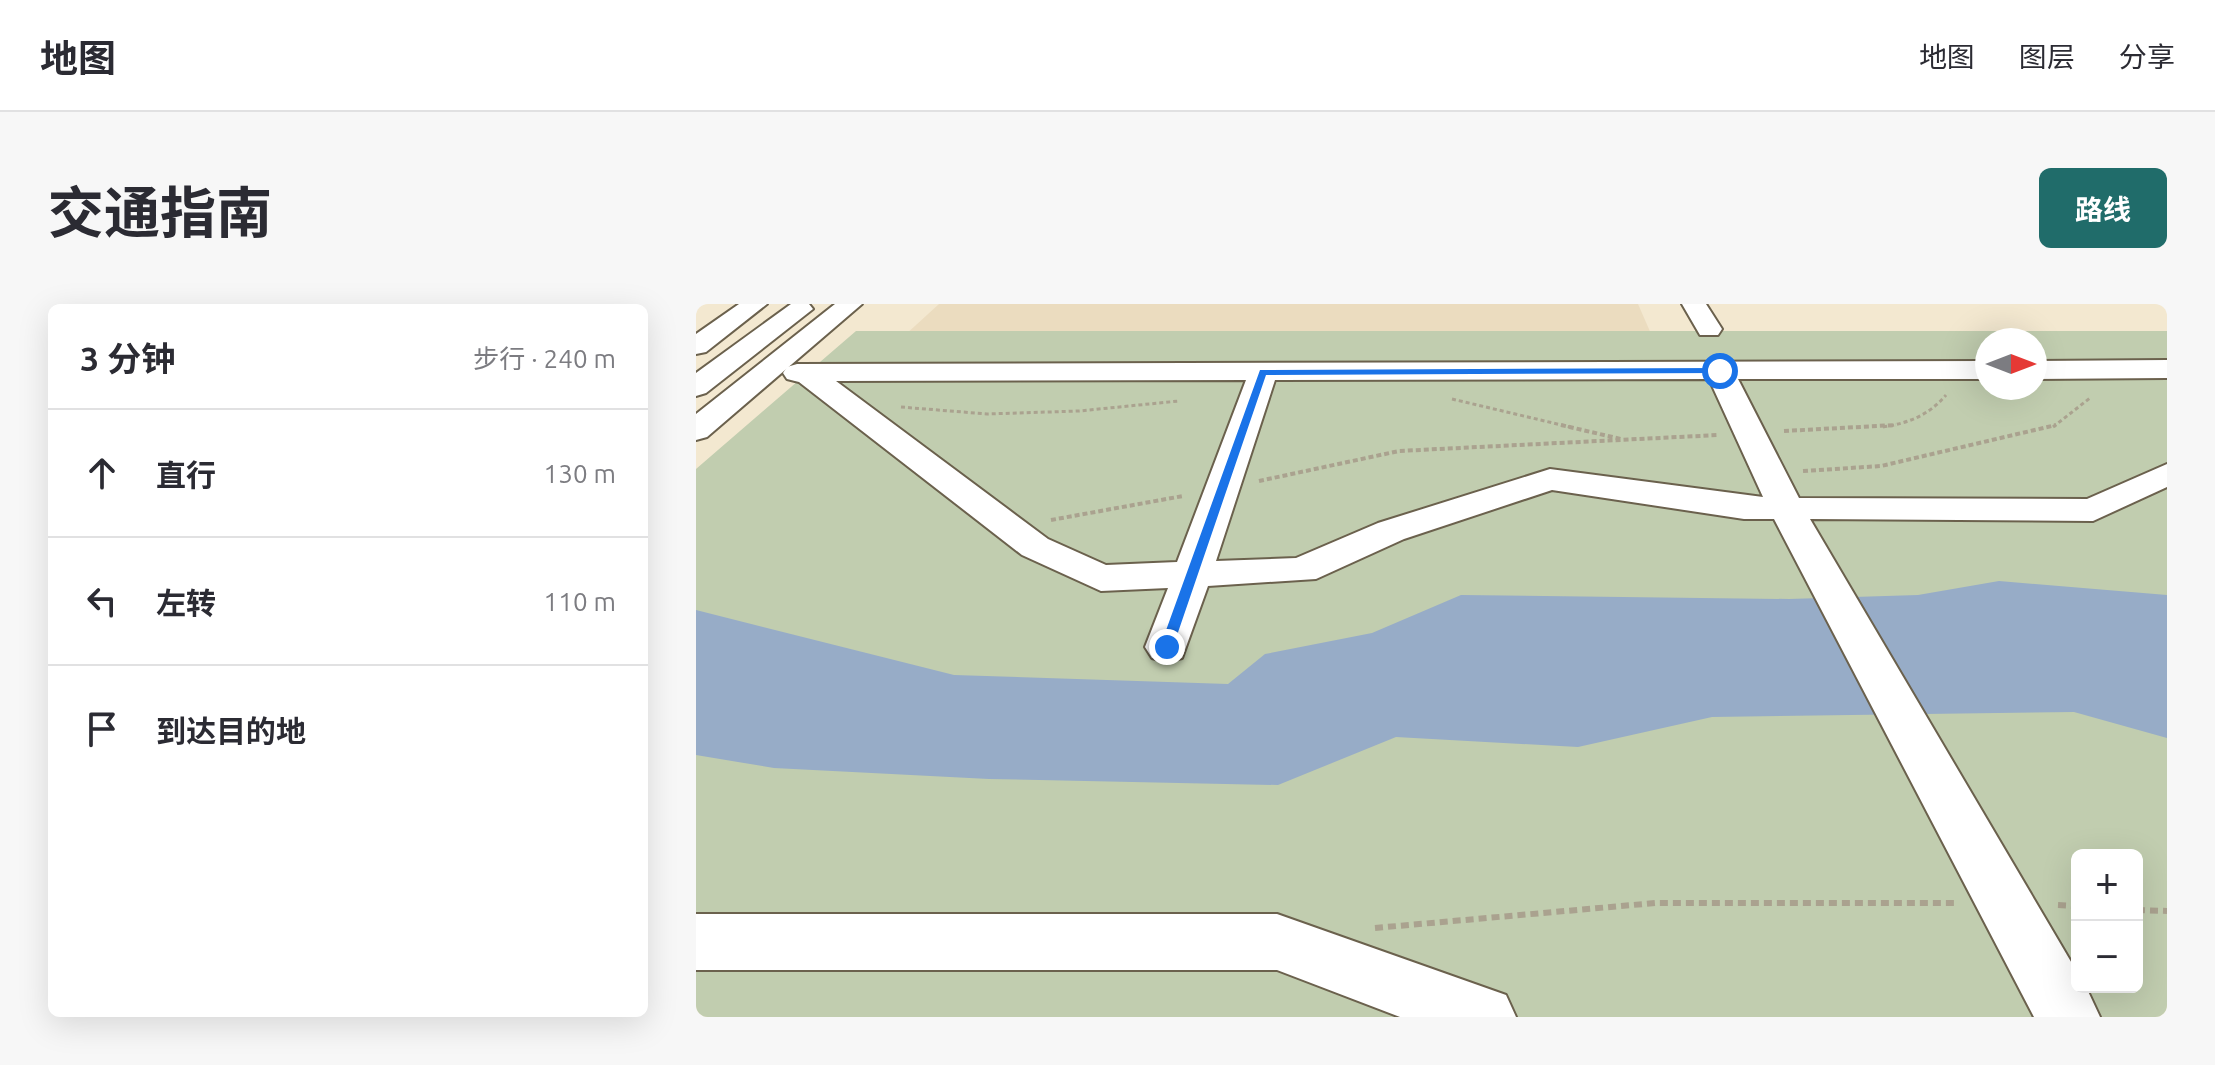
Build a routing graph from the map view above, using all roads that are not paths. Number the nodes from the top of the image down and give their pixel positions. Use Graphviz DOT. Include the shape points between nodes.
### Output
graph roads {
  1 [pos="715,304"];
  2 [pos="755,304"];
  3 [pos="807,304"];
  4 [pos="850,304"];
  5 [pos="1694,304"];
  6 [pos="696,316"];
  7 [pos="696,346"];
  8 [pos="1714,350"];
  9 [pos="2167,369"];
  10 [pos="1973,370"];
  11 [pos="2047,370"];
  12 [pos="768,372"];
  13 [pos="1263,372"];
  14 [pos="807,374"];
  15 [pos="696,387"];
  16 [pos="696,430"];
  17 [pos="1768,471"];
  18 [pos="2167,474"];
  19 [pos="1190,575"];
  20 [pos="1167,647"];
  21 [pos="696,942"];
  22 [pos="1484,1017"];
  23 [pos="2068,1017"];
  1 -- 6 [label="street"];
  2 -- 7 [label="street"];
  3 -- 15 [label="street"];
  4 -- 12 [label="street"];
  5 -- 8 [label="street"];
  8 -- 10 [label="street"];
  8 -- 13 [label="street"];
  8 -- 17 [label="street"];
  9 -- 11 [label="street"];
  12 -- 14 [label="street"];
  12 -- 16 [label="street"];
  13 -- 14 [label="street"];
  13 -- 19 [label="street"];
  14 -- 19 [label="street" via="1035,547 1101,578"];
  17 -- 18 [label="street" via="2093,510"];
  17 -- 19 [label="street" via="1744,508 1550,479 1391,531 1302,570"];
  17 -- 23 [label="street"];
  19 -- 20 [label="street"];
  21 -- 22 [label="street" via="1277,942"];
}
